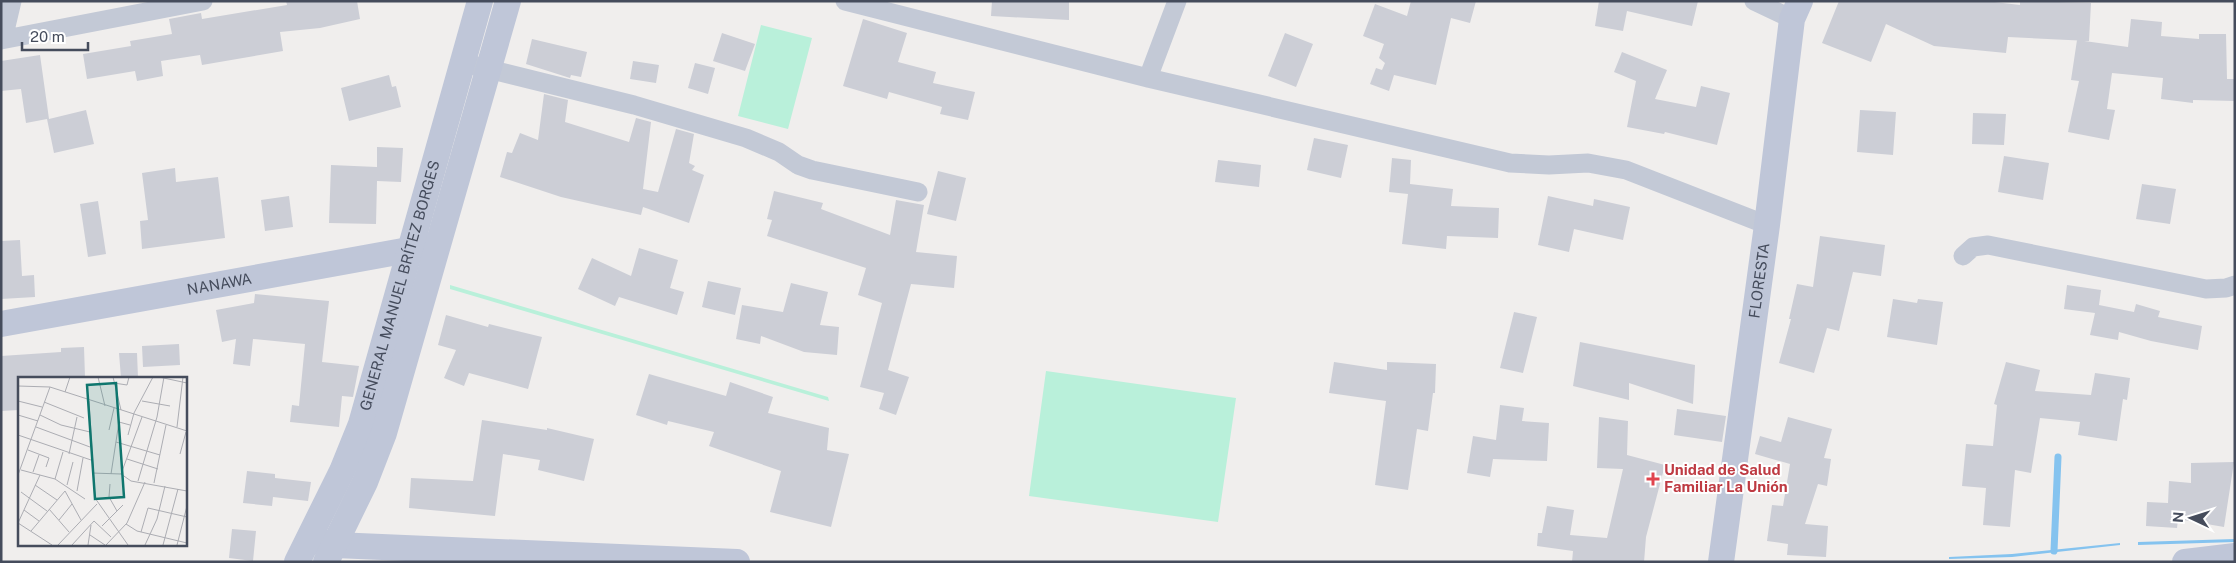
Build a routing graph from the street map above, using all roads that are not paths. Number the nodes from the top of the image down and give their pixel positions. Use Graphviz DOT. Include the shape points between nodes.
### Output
graph roads {
  1 [pos="12,1"];
  2 [pos="203,1"];
  3 [pos="480,1"];
  4 [pos="508,1"];
  5 [pos="845,1"];
  6 [pos="1177,1"];
  7 [pos="1754,1"];
  8 [pos="1796,10"];
  9 [pos="2,40"];
  10 [pos="476,66"];
  11 [pos="1148,78"];
  12 [pos="918,192"];
  13 [pos="1767,225"];
  14 [pos="438,244"];
  15 [pos="410,250"];
  16 [pos="1963,256"];
  17 [pos="2235,285"];
  18 [pos="1,324"];
  19 [pos="302,551"];
  20 [pos="331,553"];
  21 [pos="2235,556"];
  22 [pos="737,562"];
  23 [pos="1721,562"];
  24 [pos="2186,562"];
  1 -- 9 [label="street"];
  2 -- 9 [label="street"];
  3 -- 10 [label="main road, GENERAL MANUEL BRÍTEZ BORGES"];
  4 -- 10 [label="main road, GENERAL MANUEL BRÍTEZ BORGES"];
  5 -- 11 [label="street"];
  6 -- 11 [label="street"];
  7 -- 8 [label="street"];
  8 -- 13 [label="main road, FLORESTA"];
  10 -- 12 [label="street" via="634,105 746,138 812,170"];
  10 -- 14 [label="main road, GENERAL MANUEL BRÍTEZ BORGES"];
  10 -- 15 [label="main road, GENERAL MANUEL BRÍTEZ BORGES"];
  11 -- 13 [label="street" via="1510,163 1588,163 1626,170"];
  13 -- 23 [label="main road, FLORESTA"];
  14 -- 15 [label="main road, NANAWA"];
  14 -- 20 [label="main road, GENERAL MANUEL BRÍTEZ BORGES" via="384,433"];
  15 -- 18 [label="main road, NANAWA"];
  15 -- 19 [label="main road, GENERAL MANUEL BRÍTEZ BORGES" via="361,424 342,471"];
  16 -- 17 [label="street" via="1972,247 1988,246 2206,289"];
  19 -- 20 [label="main road"];
  20 -- 22 [label="main road"];
  21 -- 24 [label="main road"];
}
